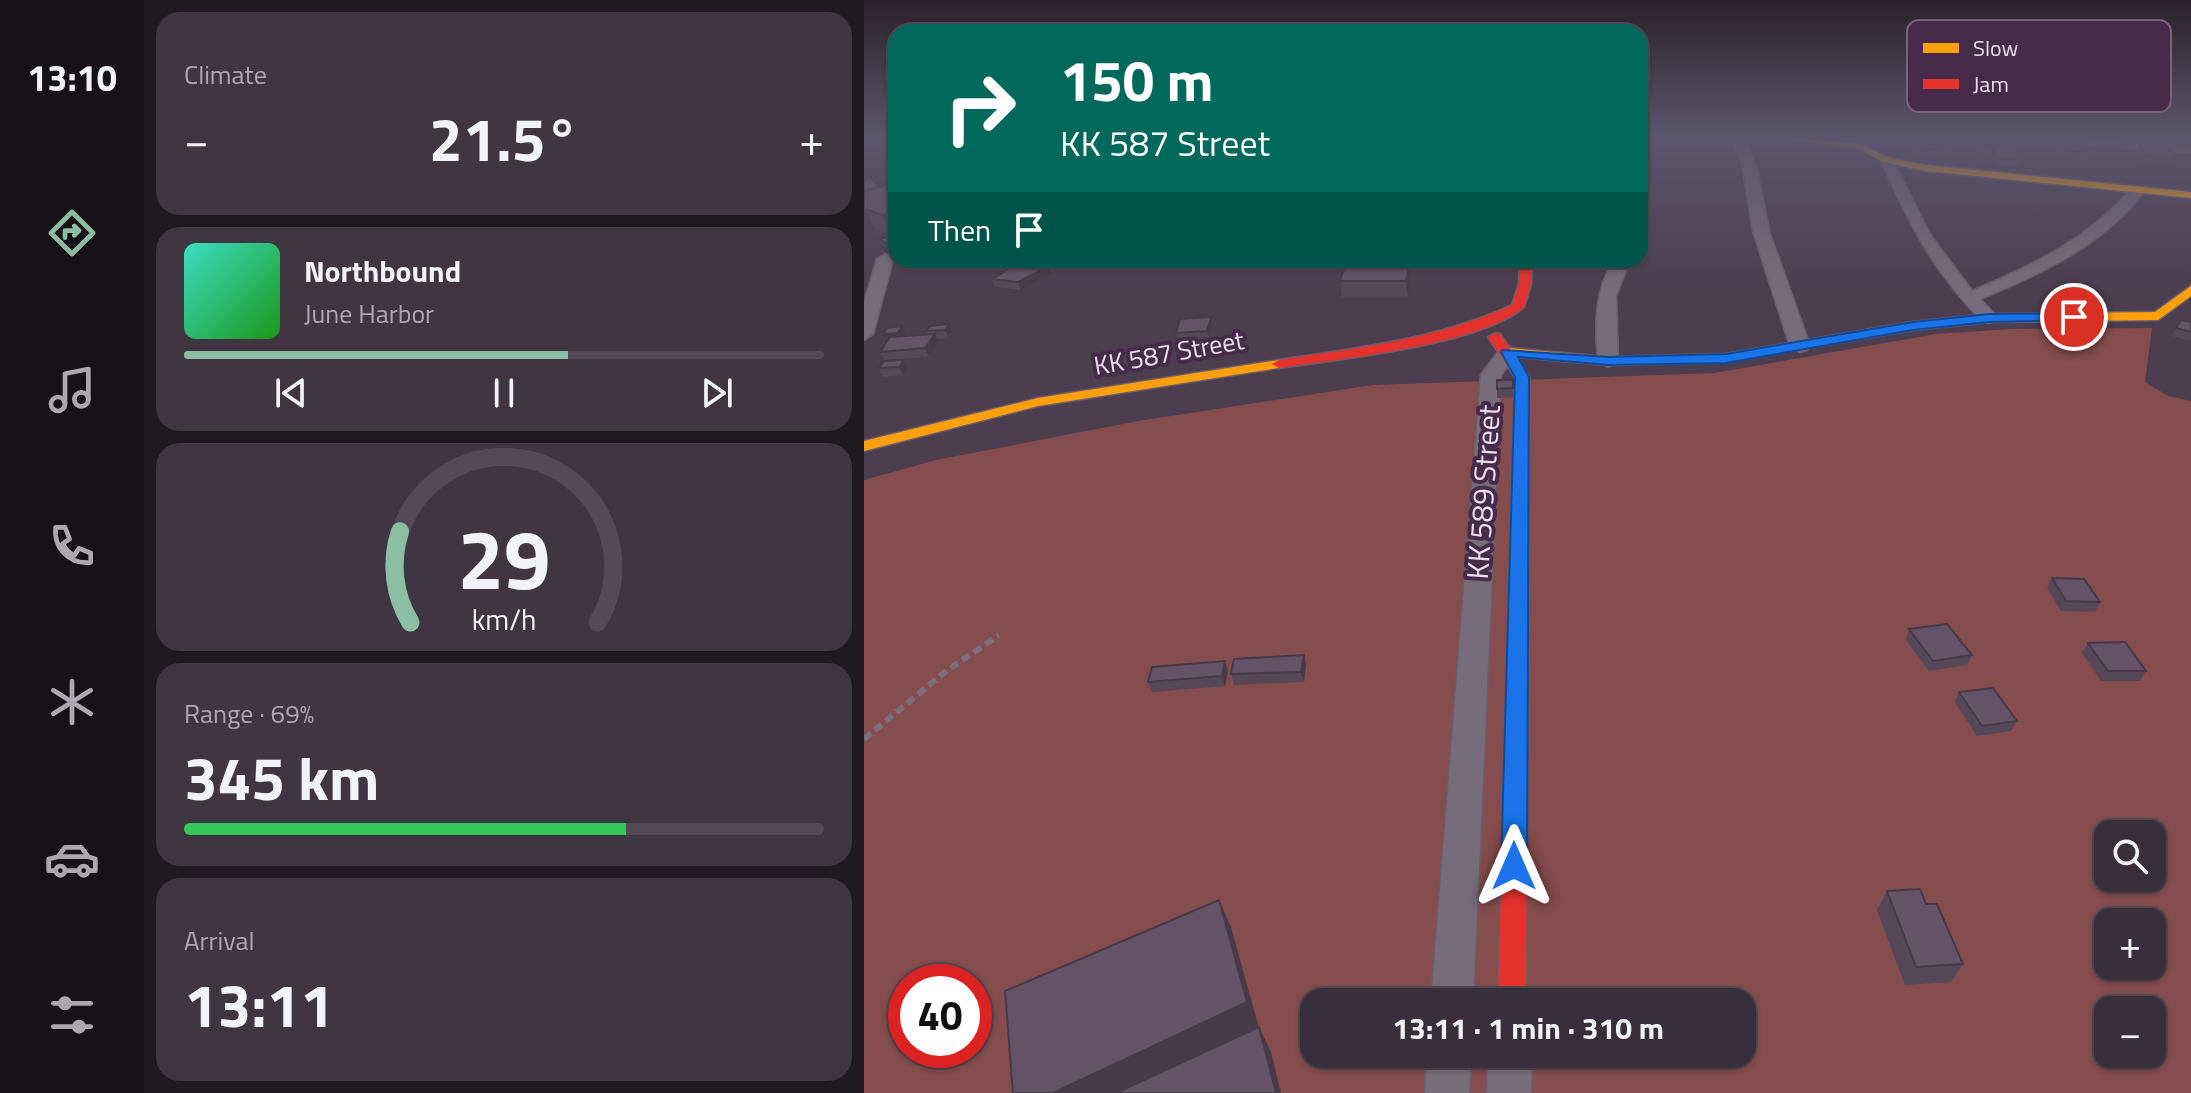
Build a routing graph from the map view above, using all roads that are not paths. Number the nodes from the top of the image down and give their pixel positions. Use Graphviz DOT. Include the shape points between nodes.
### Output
graph roads {
  1 [pos="1754,189"];
  2 [pos="1901,189"];
  3 [pos="2139,189"];
  4 [pos="2191,195"];
  5 [pos="885,259"];
  6 [pos="1526,268"];
  7 [pos="1617,268"];
  8 [pos="2191,290"];
  9 [pos="1969,298"];
  10 [pos="1989,318"];
  11 [pos="1485,324"];
  12 [pos="864,334"];
  13 [pos="1800,346"];
  14 [pos="1508,352"];
  15 [pos="1608,361"];
  16 [pos="864,446"];
  17 [pos="1453,988"];
  18 [pos="1512,988"];
  19 [pos="1448,1068"];
  20 [pos="1510,1068"];
  21 [pos="1447,1093"];
  22 [pos="1509,1093"];
  1 -- 13 [label="street" via="1761,231"];
  2 -- 9 [label="street" via="1921,233"];
  3 -- 4 [label="street"];
  3 -- 9 [label="street" via="2093,235 2044,267"];
  5 -- 12 [label="street"];
  6 -- 11 [label="street, KK 587 Street" via="1518,307"];
  7 -- 15 [label="street" via="1609,279"];
  8 -- 10 [label="street" via="2158,316"];
  9 -- 10 [label="street"];
  10 -- 13 [label="street"];
  11 -- 14 [label="street"];
  11 -- 16 [label="street, KK 587 Street" via="1421,341 1038,402"];
  13 -- 15 [label="street" via="1726,358"];
  14 -- 15 [label="street"];
  14 -- 17 [label="street, KK 589 Street" via="1491,375"];
  14 -- 18 [label="street, KK 589 Street" via="1522,377"];
  19 -- 21 [label="street"];
  20 -- 22 [label="street"];
}
